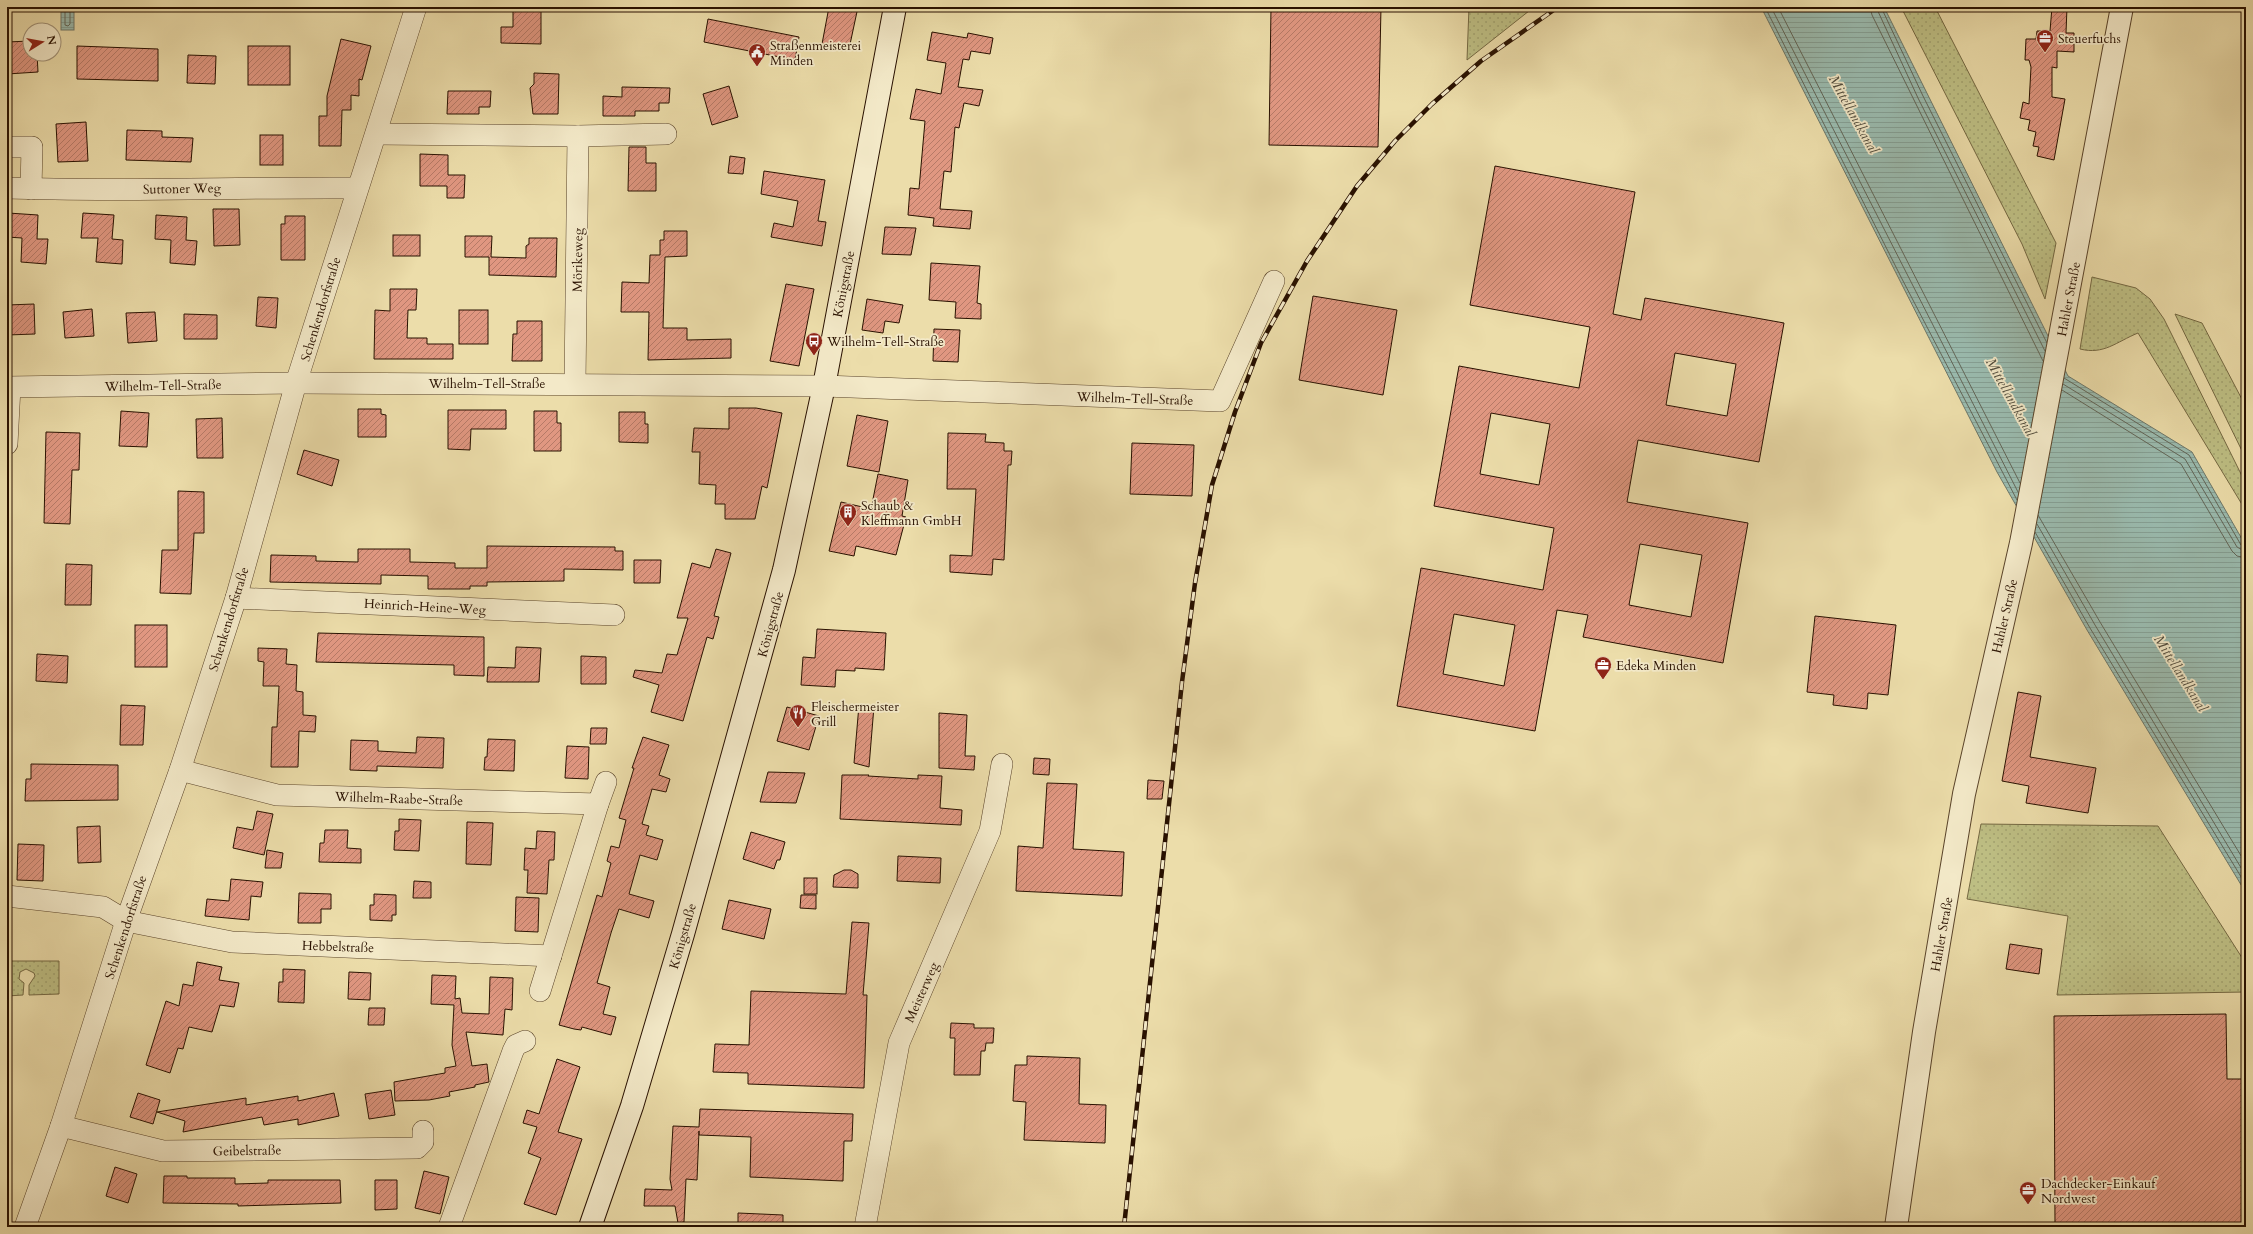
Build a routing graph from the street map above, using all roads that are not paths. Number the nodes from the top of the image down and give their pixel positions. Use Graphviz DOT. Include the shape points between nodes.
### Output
graph roads {
  1 [pos="416,7"];
  2 [pos="895,7"];
  3 [pos="2122,7"];
  4 [pos="376,134"];
  5 [pos="666,134"];
  6 [pos="578,136"];
  7 [pos="7,147"];
  8 [pos="7,188"];
  9 [pos="358,188"];
  10 [pos="31,189"];
  11 [pos="1274,281"];
  12 [pos="296,383"];
  13 [pos="575,384"];
  14 [pos="824,386"];
  15 [pos="8,387"];
  16 [pos="7,444"];
  17 [pos="236,598"];
  18 [pos="614,615"];
  19 [pos="1002,764"];
  20 [pos="180,770"];
  21 [pos="606,782"];
  22 [pos="598,804"];
  23 [pos="7,896"];
  24 [pos="126,921"];
  25 [pos="551,956"];
  26 [pos="540,991"];
  27 [pos="525,1041"];
  28 [pos="61,1126"];
  29 [pos="423,1131"];
  30 [pos="25,1227"];
  31 [pos="449,1227"];
  32 [pos="590,1227"];
  33 [pos="865,1227"];
  34 [pos="1896,1227"];
  1 -- 4 [label="street, Schenkendorfstraße"];
  2 -- 14 [label="main road, Königstraße"];
  3 -- 34 [label="main road, Hahler Straße" via="2021,543 1964,794 1924,1032"];
  4 -- 6 [label="street"];
  4 -- 9 [label="street, Schenkendorfstraße"];
  5 -- 6 [label="street"];
  6 -- 13 [label="street, Mörikeweg"];
  7 -- 10 [label="street" via="32,147"];
  8 -- 10 [label="street, Suttoner Weg"];
  9 -- 10 [label="street, Suttoner Weg"];
  9 -- 12 [label="street, Schenkendorfstraße"];
  11 -- 14 [label="street, Wilhelm-Tell-Straße" via="1220,401"];
  12 -- 13 [label="street, Wilhelm-Tell-Straße"];
  12 -- 15 [label="street, Wilhelm-Tell-Straße"];
  12 -- 17 [label="street, Schenkendorfstraße"];
  13 -- 14 [label="street, Wilhelm-Tell-Straße"];
  14 -- 32 [label="main road, Königstraße" via="765,646 646,1061"];
  15 -- 16 [label="street"];
  17 -- 18 [label="street, Heinrich-Heine-Weg"];
  17 -- 20 [label="street, Schenkendorfstraße"];
  19 -- 33 [label="street, Meisterweg" via="990,831 899,1043"];
  20 -- 22 [label="street, Wilhelm-Raabe-Straße" via="277,795"];
  20 -- 24 [label="street, Schenkendorfstraße"];
  21 -- 22 [label="street"];
  22 -- 25 [label="street"];
  23 -- 24 [label="street" via="103,907"];
  24 -- 25 [label="street, Hebbelstraße" via="232,942"];
  24 -- 28 [label="street, Schenkendorfstraße"];
  25 -- 26 [label="street"];
  27 -- 31 [label="street" via="516,1045 513,1051"];
  28 -- 29 [label="street, Geibelstraße" via="163,1151 417,1148 423,1142"];
  28 -- 30 [label="street, Schenkendorfstraße"];
}
